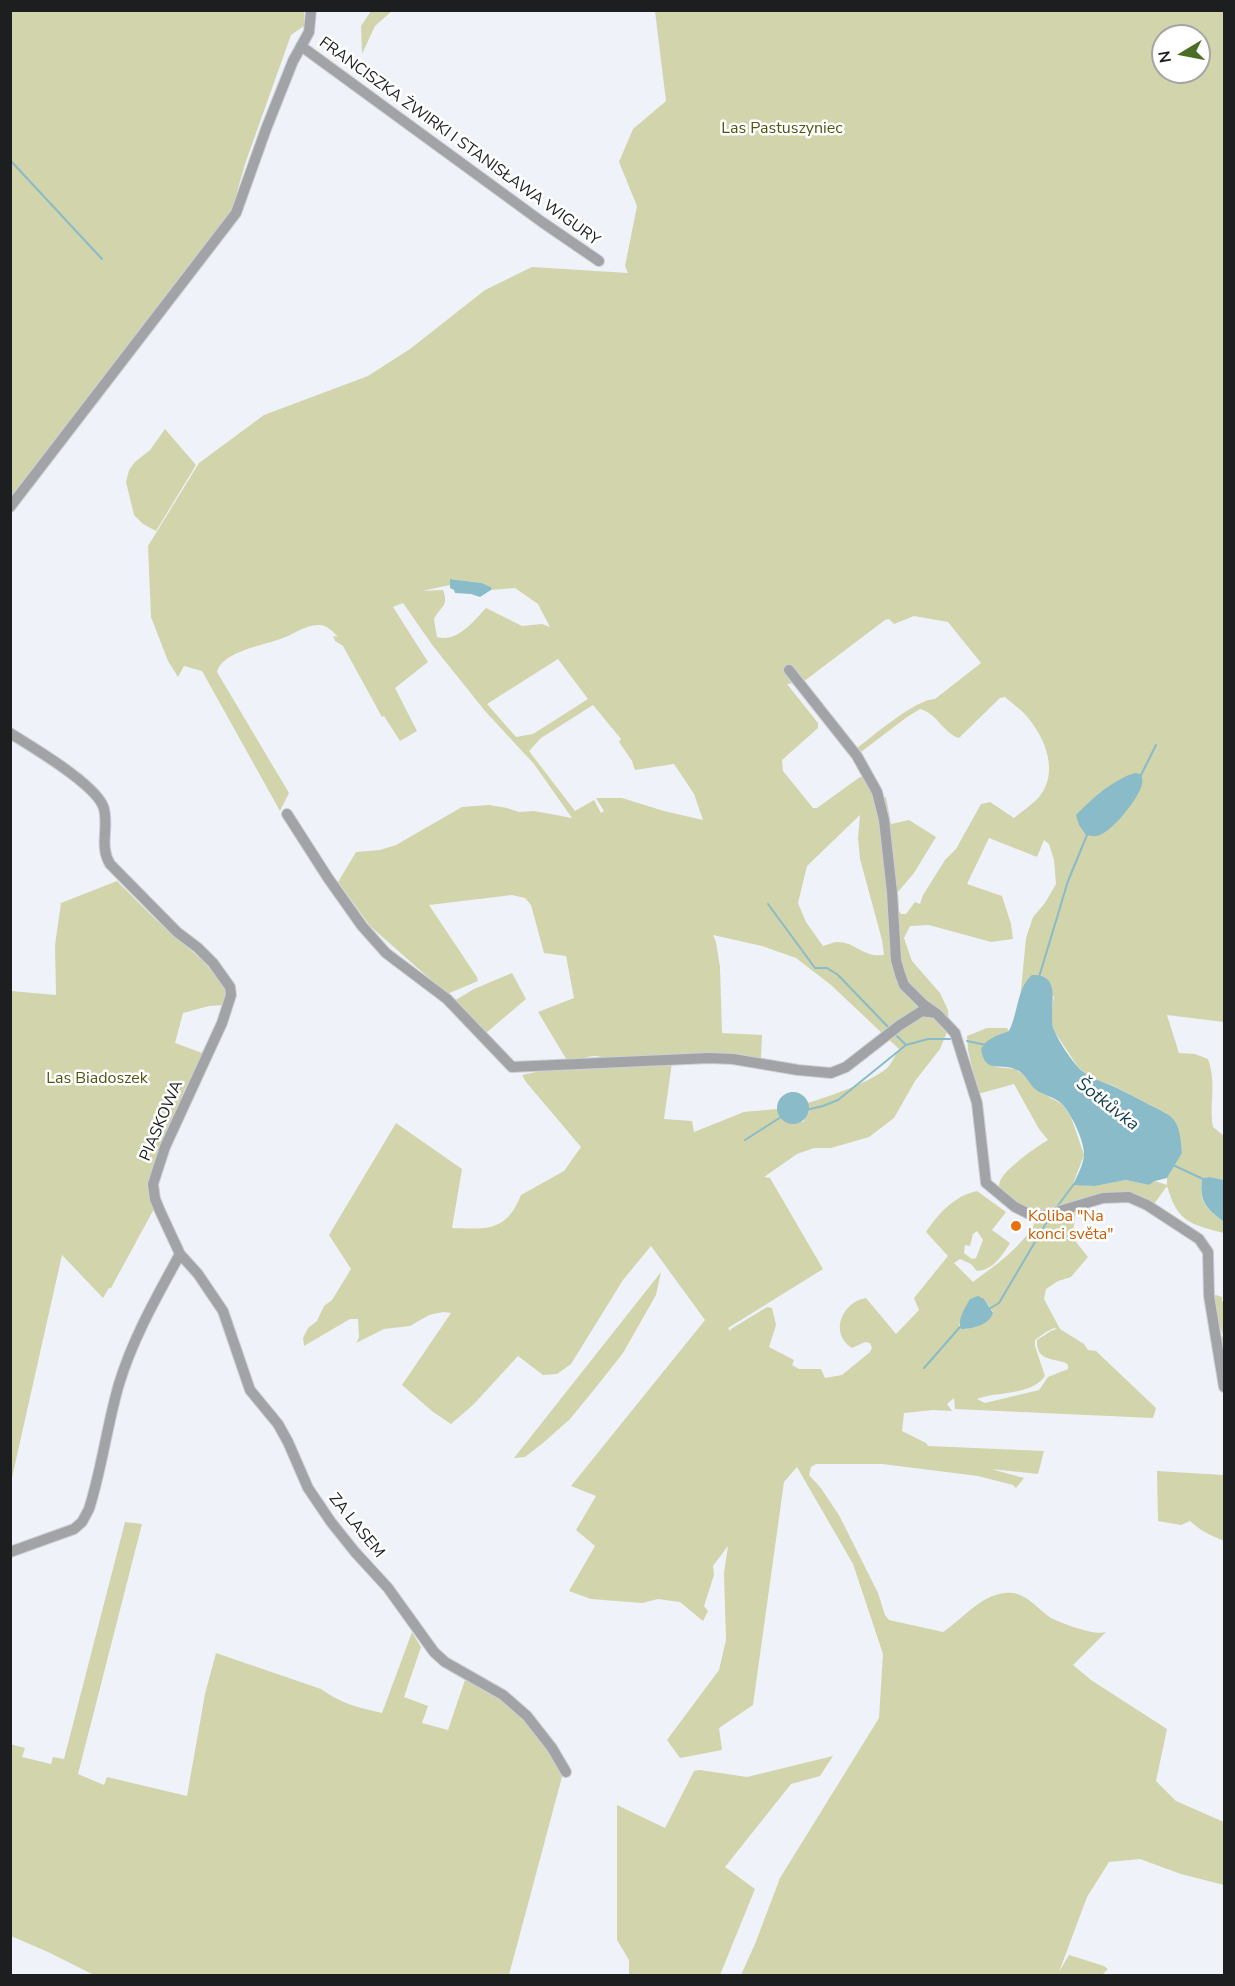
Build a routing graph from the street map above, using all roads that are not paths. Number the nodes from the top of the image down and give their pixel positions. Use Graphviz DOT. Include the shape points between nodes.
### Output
graph roads {
  1 [pos="311,10"];
  2 [pos="302,46"];
  3 [pos="599,261"];
  4 [pos="10,507"];
  5 [pos="789,670"];
  6 [pos="10,733"];
  7 [pos="287,814"];
  8 [pos="937,1014"];
  9 [pos="180,1254"];
  10 [pos="1224,1387"];
  11 [pos="10,1552"];
  12 [pos="566,1772"];
  1 -- 2 [label="street, FRANCISZKA ŻWIRKI I STANISŁAWA WIGURY" via="309,32"];
  2 -- 3 [label="street, FRANCISZKA ŻWIRKI I STANISŁAWA WIGURY"];
  2 -- 4 [label="street, FRANCISZKA ŻWIRKI I STANISŁAWA WIGURY" via="292,61 236,213"];
  5 -- 8 [label="street" via="857,756 877,792 884,820 896,960 904,985"];
  6 -- 9 [label="street, PIASKOWA" via="98,796 106,818 103,846 110,864 213,963 230,987 222,1023 165,1147 153,1184 155,1199"];
  7 -- 8 [label="street" via="370,935 447,999 512,1067 709,1058 831,1073 846,1067 922,1011"];
  8 -- 10 [label="street" via="959,1042 976,1103 986,1184 1031,1215 1046,1215 1103,1198 1129,1197 1199,1239 1208,1252 1209,1296"];
  9 -- 11 [label="street" via="128,1359 86,1516 74,1529"];
  9 -- 12 [label="street, ZA LASEM" via="223,1311 250,1390 278,1424 319,1506 388,1588 434,1652 515,1705 543,1735"];
}
